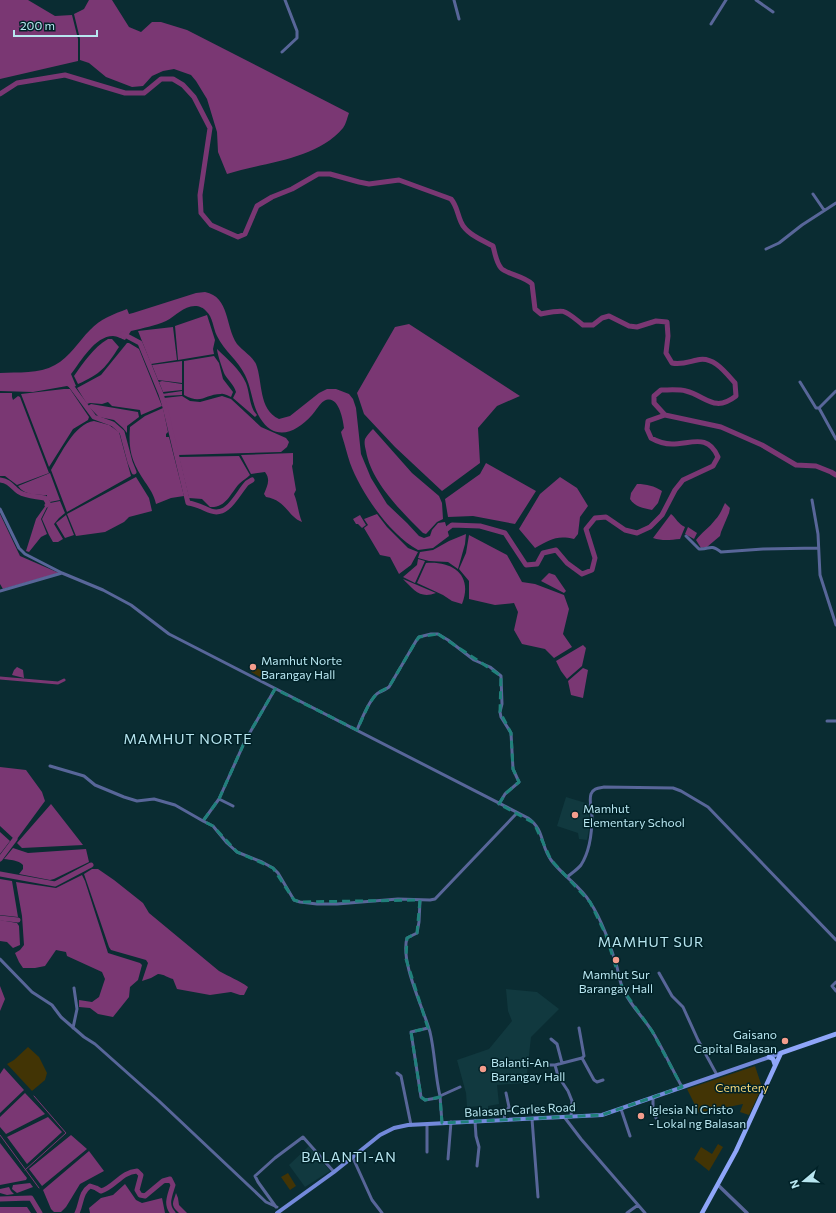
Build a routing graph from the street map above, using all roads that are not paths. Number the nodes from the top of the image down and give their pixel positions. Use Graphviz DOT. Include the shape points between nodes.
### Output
graph roads {
  1 [pos="285,0"];
  2 [pos="454,0"];
  3 [pos="726,0"];
  4 [pos="756,0"];
  5 [pos="774,12"];
  6 [pos="459,19"];
  7 [pos="711,24"];
  8 [pos="282,52"];
  9 [pos="813,194"];
  10 [pos="836,203"];
  11 [pos="824,210"];
  12 [pos="766,249"];
  13 [pos="800,382"];
  14 [pos="836,391"];
  15 [pos="819,408"];
  16 [pos="836,439"];
  17 [pos="812,500"];
  18 [pos="0,509"];
  19 [pos="686,536"];
  20 [pos="818,548"];
  21 [pos="62,573"];
  22 [pos="0,591"];
  23 [pos="836,625"];
  24 [pos="275,689"];
  25 [pos="827,721"];
  26 [pos="836,721"];
  27 [pos="357,730"];
  28 [pos="50,766"];
  29 [pos="219,799"];
  30 [pos="499,804"];
  31 [pos="233,806"];
  32 [pos="517,813"];
  33 [pos="203,821"];
  34 [pos="567,877"];
  35 [pos="420,901"];
  36 [pos="836,940"];
  37 [pos="0,959"];
  38 [pos="659,973"];
  39 [pos="836,982"];
  40 [pos="74,988"];
  41 [pos="836,991"];
  42 [pos="73,1028"];
  43 [pos="428,1028"];
  44 [pos="579,1028"];
  45 [pos="836,1034"];
  46 [pos="551,1039"];
  47 [pos="781,1053"];
  48 [pos="769,1057"];
  49 [pos="582,1058"];
  50 [pos="545,1064"];
  51 [pos="562,1064"];
  52 [pos="555,1065"];
  53 [pos="775,1065"];
  54 [pos="397,1072"];
  55 [pos="717,1075"];
  56 [pos="603,1080"];
  57 [pos="460,1087"];
  58 [pos="682,1087"];
  59 [pos="506,1093"];
  60 [pos="440,1096"];
  61 [pos="653,1098"];
  62 [pos="621,1109"];
  63 [pos="571,1117"];
  64 [pos="565,1118"];
  65 [pos="656,1118"];
  66 [pos="532,1119"];
  67 [pos="504,1120"];
  68 [pos="475,1121"];
  69 [pos="451,1122"];
  70 [pos="442,1123"];
  71 [pos="411,1124"];
  72 [pos="427,1124"];
  73 [pos="630,1136"];
  74 [pos="427,1152"];
  75 [pos="353,1158"];
  76 [pos="448,1159"];
  77 [pos="477,1166"];
  78 [pos="334,1172"];
  79 [pos="718,1185"];
  80 [pos="538,1197"];
  81 [pos="638,1205"];
  82 [pos="277,1207"];
  83 [pos="279,1212"];
  84 [pos="382,1213"];
  85 [pos="627,1213"];
  86 [pos="645,1213"];
  87 [pos="702,1213"];
  88 [pos="747,1213"];
  1 -- 8 [label="street" via="297,31 297,38"];
  2 -- 6 [label="street"];
  3 -- 7 [label="street"];
  4 -- 5 [label="street"];
  9 -- 11 [label="street"];
  10 -- 11 [label="street"];
  11 -- 12 [label="street" via="779,243"];
  13 -- 15 [label="street" via="816,408"];
  14 -- 15 [label="street"];
  15 -- 16 [label="street"];
  17 -- 20 [label="street"];
  18 -- 21 [label="street" via="19,548 33,559"];
  19 -- 20 [label="street" via="701,550 709,547 721,552"];
  20 -- 23 [label="street" via="820,575"];
  21 -- 22 [label="street"];
  21 -- 24 [label="street" via="104,590 130,605 169,634"];
  24 -- 27 [label="street"];
  24 -- 29 [label="street" via="245,741"];
  25 -- 26 [label="street"];
  27 -- 30 [label="street"];
  27 -- 30 [label="street" via="369,704 377,693 389,687 419,637 438,634 501,676 500,712 511,733 513,769 519,782 505,794"];
  28 -- 33 [label="street" via="84,776 124,797 137,801 154,799 175,805"];
  29 -- 31 [label="street"];
  29 -- 33 [label="street"];
  30 -- 32 [label="street"];
  32 -- 34 [label="street" via="538,826 551,860"];
  32 -- 35 [label="street" via="435,899"];
  33 -- 35 [label="street" via="213,826 238,852 273,868 294,900 317,904 398,899"];
  34 -- 36 [label="street" via="581,865 586,854 590,840 593,790 604,787 673,788 708,807"];
  34 -- 58 [label="street" via="590,902 606,935 623,990 652,1031"];
  35 -- 43 [label="street" via="417,933 407,938 406,959"];
  37 -- 42 [label="street" via="32,992 52,1005"];
  38 -- 55 [label="street" via="672,996 682,1007"];
  39 -- 41 [label="street" via="832,986"];
  40 -- 42 [label="street" via="77,1009"];
  42 -- 82 [label="street" via="95,1044 159,1101 266,1202"];
  43 -- 60 [label="street"];
  43 -- 60 [label="street" via="411,1032 421,1097 425,1100"];
  44 -- 49 [label="street" via="584,1056"];
  45 -- 47 [label="main road"];
  46 -- 51 [label="street" via="557,1044"];
  47 -- 48 [label="main road, Balasan-Carles Road"];
  47 -- 53 [label="main road"];
  48 -- 53 [label="main road"];
  48 -- 55 [label="main road, Balasan-Carles Road"];
  49 -- 51 [label="street"];
  49 -- 56 [label="street" via="594,1080"];
  50 -- 52 [label="street"];
  51 -- 52 [label="street"];
  52 -- 63 [label="street" via="572,1101"];
  53 -- 79 [label="main road"];
  54 -- 71 [label="street" via="401,1076"];
  55 -- 58 [label="main road, Balasan-Carles Road"];
  57 -- 60 [label="street"];
  58 -- 61 [label="main road, Balasan-Carles Road"];
  59 -- 67 [label="street" via="509,1107"];
  60 -- 70 [label="street"];
  61 -- 62 [label="main road, Balasan-Carles Road"];
  61 -- 65 [label="street"];
  62 -- 63 [label="main road, Balasan-Carles Road" via="602,1115"];
  62 -- 73 [label="street"];
  63 -- 64 [label="main road, Balasan-Carles Road"];
  64 -- 66 [label="main road, Balasan-Carles Road"];
  64 -- 81 [label="street" via="580,1139"];
  66 -- 67 [label="main road, Balasan-Carles Road"];
  66 -- 80 [label="street"];
  67 -- 68 [label="main road, Balasan-Carles Road"];
  68 -- 69 [label="main road, Balasan-Carles Road"];
  68 -- 77 [label="street" via="479,1147"];
  69 -- 70 [label="main road, Balasan-Carles Road"];
  69 -- 76 [label="street"];
  70 -- 72 [label="main road, Balasan-Carles Road"];
  71 -- 72 [label="main road, Balasan-Carles Road"];
  71 -- 75 [label="main road, Balasan-Carles Road" via="380,1135"];
  72 -- 74 [label="street"];
  75 -- 78 [label="main road, Balasan-Carles Road"];
  75 -- 84 [label="street" via="372,1200"];
  78 -- 82 [label="street" via="303,1137 255,1176"];
  78 -- 83 [label="main road, Balasan-Carles Road"];
  79 -- 87 [label="main road"];
  79 -- 88 [label="street"];
  81 -- 85 [label="street"];
  81 -- 86 [label="street"];
  82 -- 83 [label="street"];
}
